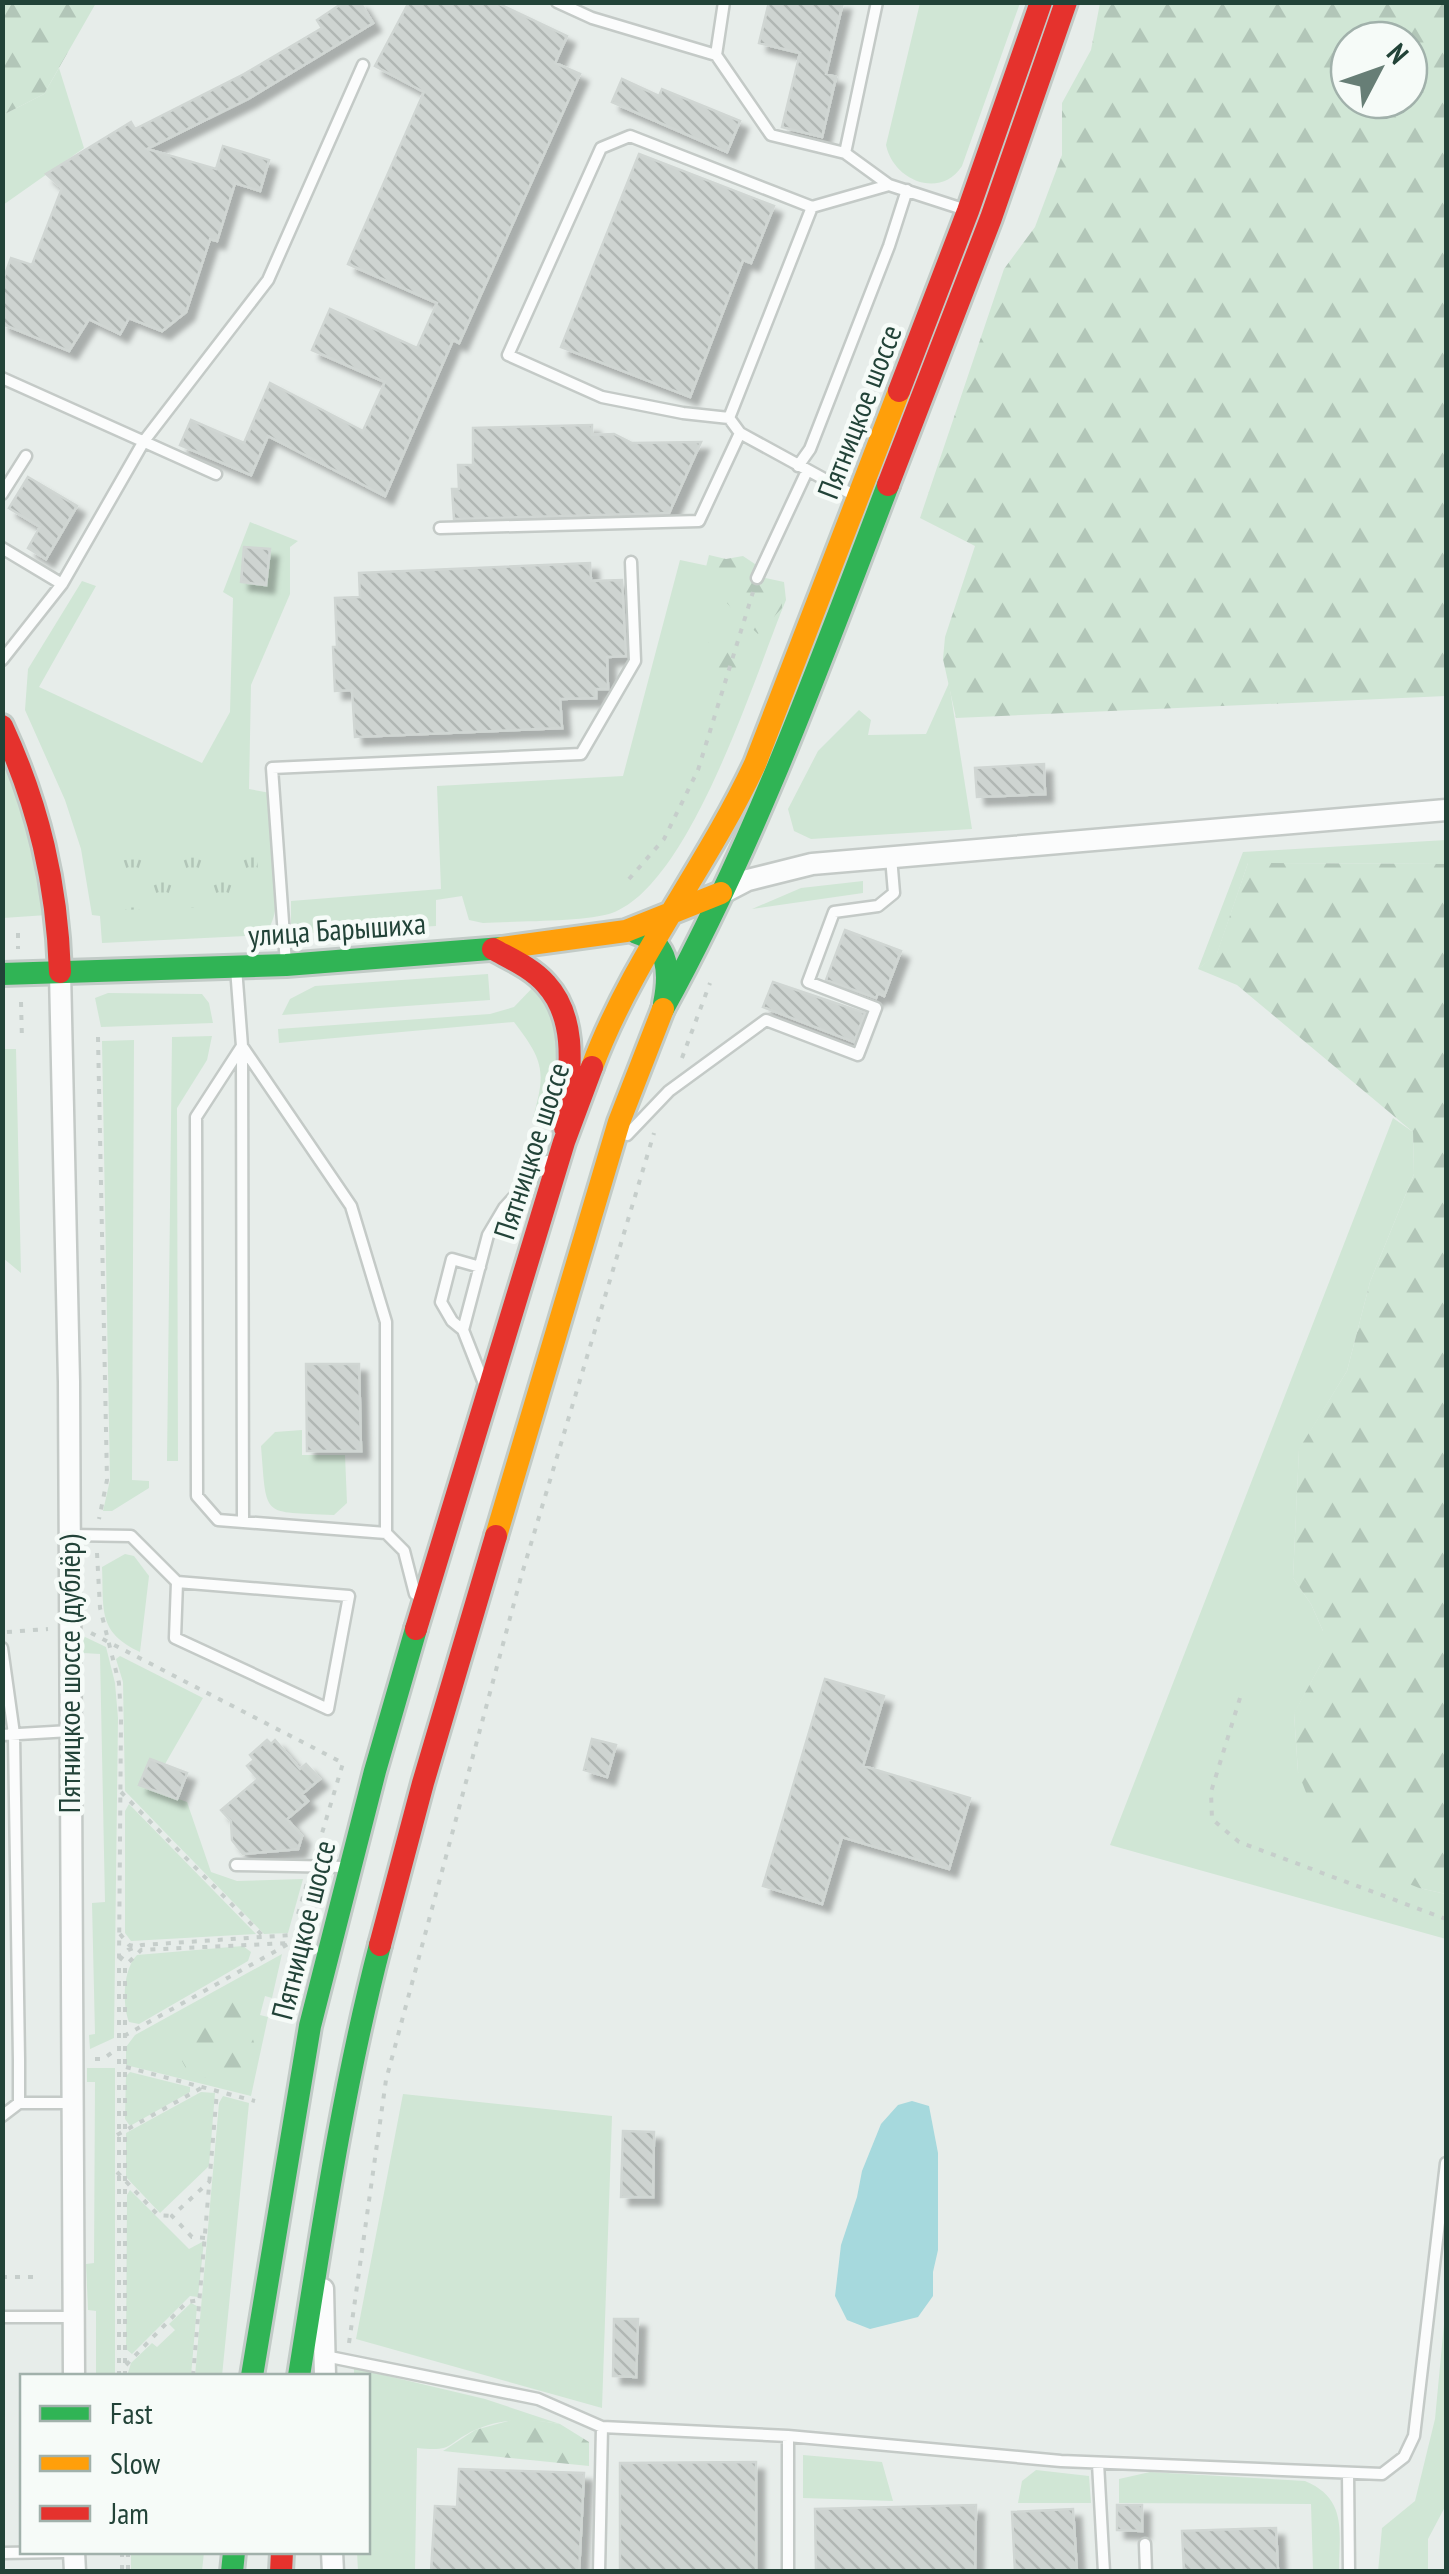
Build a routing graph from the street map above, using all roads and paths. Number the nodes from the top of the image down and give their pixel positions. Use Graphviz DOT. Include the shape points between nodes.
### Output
graph roads {
  1 [pos="557,2"];
  2 [pos="724,2"];
  3 [pos="877,2"];
  4 [pos="1040,2"];
  5 [pos="1066,2"];
  6 [pos="716,55"];
  7 [pos="363,64"];
  8 [pos="845,152"];
  9 [pos="890,186"];
  10 [pos="907,190"];
  11 [pos="812,207"];
  12 [pos="968,210"];
  13 [pos="990,218"];
  14 [pos="2,378"];
  15 [pos="729,418"];
  16 [pos="740,433"];
  17 [pos="144,441"];
  18 [pos="26,456"];
  19 [pos="802,469"];
  20 [pos="216,474"];
  21 [pos="2,494"];
  22 [pos="860,498"];
  23 [pos="440,528"];
  24 [pos="2,548"];
  25 [pos="631,562"];
  26 [pos="757,578"];
  27 [pos="62,584"];
  28 [pos="2,660"];
  29 [pos="2,726"];
  30 [pos="1446,810"];
  31 [pos="891,857"];
  32 [pos="629,879"];
  33 [pos="721,894"];
  34 [pos="672,915"];
  35 [pos="626,932"];
  36 [pos="18,933"];
  37 [pos="656,942"];
  38 [pos="493,949"];
  39 [pos="18,950"];
  40 [pos="286,964"];
  41 [pos="236,967"];
  42 [pos="715,970"];
  43 [pos="60,972"];
  44 [pos="2,974"];
  45 [pos="21,1002"];
  46 [pos="662,1011"];
  47 [pos="98,1037"];
  48 [pos="22,1040"];
  49 [pos="242,1046"];
  50 [pos="669,1091"];
  51 [pos="564,1142"];
  52 [pos="608,1159"];
  53 [pos="480,1266"];
  54 [pos="463,1330"];
  55 [pos="487,1391"];
  56 [pos="243,1522"];
  57 [pos="386,1533"];
  58 [pos="69,1534"];
  59 [pos="97,1536"];
  60 [pos="176,1582"];
  61 [pos="420,1613"];
  62 [pos="70,1628"];
  63 [pos="2,1632"];
  64 [pos="110,1644"];
  65 [pos="2,1648"];
  66 [pos="1240,1698"];
  67 [pos="70,1731"];
  68 [pos="8,1735"];
  69 [pos="122,1792"];
  70 [pos="236,1866"];
  71 [pos="312,1866"];
  72 [pos="351,1867"];
  73 [pos="298,1914"];
  74 [pos="1446,1919"];
  75 [pos="120,1934"];
  76 [pos="292,1935"];
  77 [pos="265,1939"];
  78 [pos="135,1946"];
  79 [pos="268,1954"];
  80 [pos="120,1961"];
  81 [pos="124,2036"];
  82 [pos="117,2050"];
  83 [pos="102,2059"];
  84 [pos="73,2060"];
  85 [pos="120,2066"];
  86 [pos="204,2088"];
  87 [pos="217,2091"];
  88 [pos="255,2102"];
  89 [pos="19,2103"];
  90 [pos="73,2103"];
  91 [pos="2,2116"];
  92 [pos="124,2132"];
  93 [pos="117,2135"];
  94 [pos="1446,2164"];
  95 [pos="117,2172"];
  96 [pos="124,2179"];
  97 [pos="210,2181"];
  98 [pos="172,2216"];
  99 [pos="323,2220"];
  100 [pos="205,2238"];
  101 [pos="2,2277"];
  102 [pos="40,2277"];
  103 [pos="200,2300"];
  104 [pos="74,2317"];
  105 [pos="2,2318"];
  106 [pos="347,2360"];
  107 [pos="324,2366"];
  108 [pos="124,2367"];
  109 [pos="74,2374"];
  110 [pos="121,2374"];
  111 [pos="121,2374"];
  112 [pos="193,2374"];
  113 [pos="252,2374"];
  114 [pos="299,2374"];
  115 [pos="602,2427"];
  116 [pos="788,2436"];
  117 [pos="1098,2462"];
  118 [pos="1348,2473"];
  119 [pos="1145,2544"];
  120 [pos="598,2572"];
  121 [pos="788,2572"];
  122 [pos="1104,2572"];
  123 [pos="1146,2572"];
  124 [pos="1349,2572"];
  1 -- 6 [label="lane"];
  2 -- 6 [label="lane"];
  3 -- 8 [label="lane"];
  4 -- 12 [label="main road, Пятницкое шоссе"];
  5 -- 13 [label="main road, Пятницкое шоссе"];
  6 -- 8 [label="lane" via="771,135"];
  7 -- 17 [label="lane" via="268,280"];
  8 -- 9 [label="lane"];
  9 -- 10 [label="lane"];
  9 -- 11 [label="lane"];
  10 -- 12 [label="lane"];
  10 -- 19 [label="lane"];
  11 -- 15 [label="lane"];
  11 -- 15 [label="lane" via="630,136 601,148 508,354 602,397"];
  12 -- 13 [label="lane"];
  12 -- 22 [label="main road, Пятницкое шоссе"];
  13 -- 33 [label="main road, Пятницкое шоссе" via="775,781"];
  14 -- 17 [label="lane"];
  15 -- 16 [label="lane"];
  16 -- 19 [label="lane"];
  16 -- 23 [label="lane" via="699,521"];
  17 -- 20 [label="lane"];
  17 -- 27 [label="lane"];
  18 -- 21 [label="lane"];
  19 -- 22 [label="lane"];
  19 -- 26 [label="lane"];
  22 -- 34 [label="main road, Пятницкое шоссе" via="755,764"];
  24 -- 27 [label="lane"];
  25 -- 40 [label="lane" via="634,661 581,754 272,768"];
  26 -- 32 [label="path" via="698,770 664,839"];
  27 -- 28 [label="lane"];
  29 -- 43 [label="main road" via="48,840"];
  30 -- 31 [label="street"];
  31 -- 33 [label="street" via="812,864"];
  31 -- 50 [label="lane" via="894,893 878,906 834,912 808,982 876,1008 858,1055 766,1020"];
  33 -- 34 [label="main road, улица Барышиха"];
  33 -- 46 [label="main road, Пятницкое шоссе"];
  34 -- 35 [label="main road, улица Барышиха"];
  34 -- 37 [label="main road, Пятницкое шоссе"];
  35 -- 37 [label="main road"];
  35 -- 38 [label="main road, улица Барышиха"];
  36 -- 39 [label="path"];
  37 -- 46 [label="main road" via="668,964"];
  37 -- 51 [label="main road, Пятницкое шоссе" via="611,1017"];
  38 -- 40 [label="main road, улица Барышиха"];
  38 -- 51 [label="main road" via="545,982 562,1006"];
  40 -- 41 [label="main road, улица Барышиха"];
  41 -- 43 [label="main road, улица Барышиха"];
  41 -- 49 [label="lane"];
  42 -- 50 [label="path"];
  43 -- 44 [label="main road, улица Барышиха"];
  43 -- 58 [label="street, Пятницкое шоссе (дублёр)"];
  45 -- 48 [label="path"];
  46 -- 52 [label="main road, Пятницкое шоссе"];
  47 -- 59 [label="path" via="107,1480"];
  49 -- 56 [label="lane"];
  49 -- 56 [label="lane" via="196,1117 196,1157 197,1496 218,1520"];
  49 -- 57 [label="lane" via="351,1206 386,1322"];
  50 -- 52 [label="lane"];
  50 -- 106 [label="path" via="521,1577 386,2080"];
  51 -- 53 [label="lane" via="504,1208"];
  51 -- 55 [label="main road, Пятницкое шоссе"];
  52 -- 99 [label="main road, Пятницкое шоссе" via="423,1784 362,2012"];
  53 -- 54 [label="lane"];
  53 -- 54 [label="lane" via="452,1259 441,1302"];
  54 -- 55 [label="lane"];
  55 -- 61 [label="main road, Пятницкое шоссе"];
  56 -- 57 [label="lane"];
  57 -- 61 [label="lane" via="404,1551"];
  58 -- 59 [label="lane"];
  58 -- 62 [label="street, Пятницкое шоссе (дублёр)"];
  59 -- 60 [label="lane" via="131,1536"];
  59 -- 64 [label="path" via="100,1608"];
  60 -- 60 [label="lane" via="349,1596 328,1709 175,1638"];
  61 -- 72 [label="main road, Пятницкое шоссе"];
  62 -- 63 [label="path"];
  62 -- 64 [label="path"];
  62 -- 67 [label="street, Пятницкое шоссе (дублёр)"];
  64 -- 69 [label="path" via="122,1718"];
  64 -- 71 [label="path" via="343,1762"];
  65 -- 68 [label="lane"];
  66 -- 74 [label="path" via="1210,1792 1212,1820 1238,1842"];
  67 -- 68 [label="lane"];
  67 -- 84 [label="street, Пятницкое шоссе (дублёр)"];
  68 -- 89 [label="lane"];
  69 -- 75 [label="path"];
  69 -- 77 [label="path"];
  70 -- 71 [label="lane"];
  71 -- 72 [label="lane"];
  71 -- 73 [label="path"];
  72 -- 113 [label="main road, Пятницкое шоссе" via="310,2026"];
  75 -- 78 [label="path"];
  75 -- 80 [label="path"];
  76 -- 77 [label="path"];
  77 -- 78 [label="path"];
  77 -- 79 [label="path"];
  77 -- 79 [label="path" via="290,1942"];
  77 -- 81 [label="path" via="136,1952 123,1974"];
  78 -- 80 [label="path"];
  79 -- 81 [label="path"];
  80 -- 82 [label="path"];
  81 -- 82 [label="path"];
  81 -- 85 [label="path"];
  82 -- 83 [label="path"];
  82 -- 85 [label="path"];
  83 -- 84 [label="path"];
  83 -- 85 [label="path"];
  84 -- 90 [label="street, Пятницкое шоссе (дублёр)"];
  85 -- 86 [label="path"];
  85 -- 92 [label="path"];
  85 -- 93 [label="path"];
  86 -- 87 [label="path"];
  86 -- 92 [label="path"];
  87 -- 88 [label="path"];
  87 -- 97 [label="path"];
  89 -- 90 [label="lane"];
  89 -- 91 [label="lane"];
  90 -- 104 [label="street, Пятницкое шоссе (дублёр)"];
  92 -- 93 [label="path"];
  92 -- 96 [label="path"];
  93 -- 95 [label="path"];
  94 -- 118 [label="lane" via="1414,2436 1404,2457 1382,2474"];
  95 -- 96 [label="path"];
  95 -- 110 [label="path"];
  96 -- 98 [label="path" via="158,2215"];
  96 -- 108 [label="path"];
  97 -- 98 [label="path"];
  97 -- 100 [label="path"];
  98 -- 100 [label="path" via="192,2237"];
  99 -- 107 [label="street"];
  99 -- 114 [label="main road, Пятницкое шоссе"];
  100 -- 103 [label="path"];
  101 -- 102 [label="path"];
  103 -- 108 [label="path" via="187,2302"];
  103 -- 112 [label="path"];
  104 -- 105 [label="lane"];
  104 -- 109 [label="street, Пятницкое шоссе (дублёр)"];
  106 -- 107 [label="lane"];
  106 -- 115 [label="lane" via="538,2399"];
  108 -- 111 [label="path"];
  115 -- 116 [label="lane"];
  115 -- 120 [label="lane"];
  116 -- 117 [label="lane"];
  116 -- 121 [label="lane"];
  117 -- 118 [label="lane"];
  117 -- 122 [label="lane"];
  118 -- 124 [label="lane"];
  119 -- 123 [label="lane"];
}
